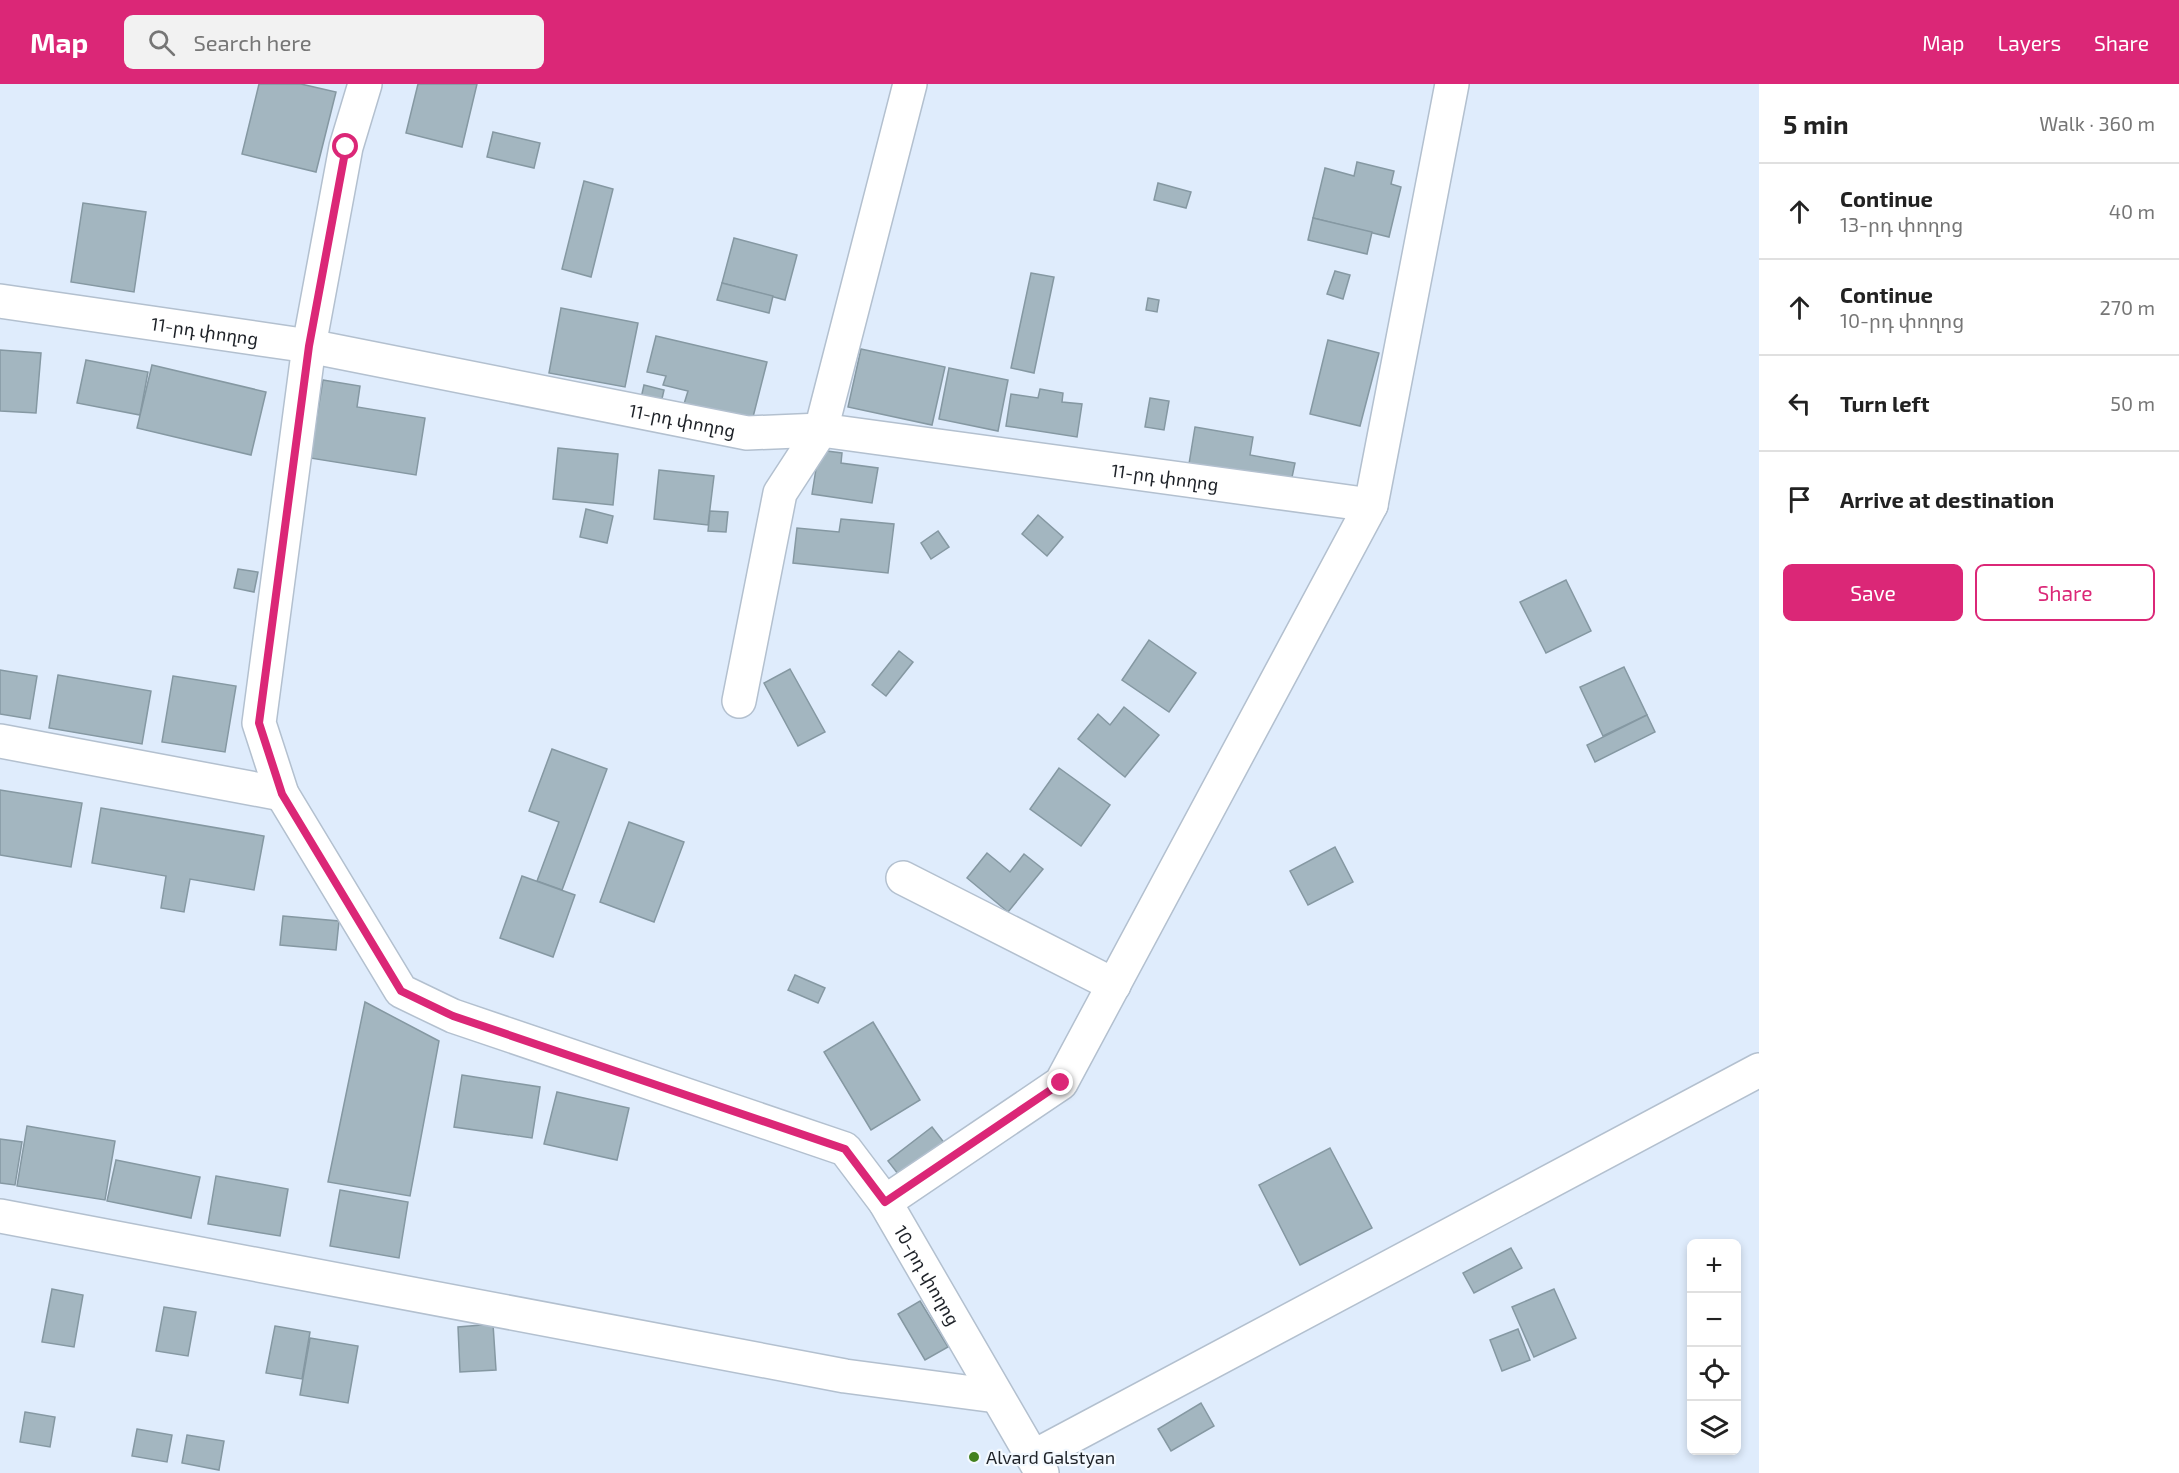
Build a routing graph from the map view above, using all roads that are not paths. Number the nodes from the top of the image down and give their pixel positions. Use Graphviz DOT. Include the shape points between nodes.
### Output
graph roads {
  1 [pos="365,84"];
  2 [pos="910,84"];
  3 [pos="1452,84"];
  4 [pos="0,301"];
  5 [pos="309,346"];
  6 [pos="821,430"];
  7 [pos="1371,505"];
  8 [pos="739,701"];
  9 [pos="0,741"];
  10 [pos="282,794"];
  11 [pos="903,878"];
  12 [pos="1114,985"];
  13 [pos="1759,1070"];
  14 [pos="885,1202"];
  15 [pos="0,1216"];
  16 [pos="996,1396"];
  17 [pos="1038,1465"];
  1 -- 5 [label="street, 10-րդ փողոց" via="346,147"];
  2 -- 6 [label="street"];
  3 -- 7 [label="street"];
  4 -- 5 [label="street, 11-րդ փողոց"];
  5 -- 6 [label="street, 11-րդ փողոց" via="747,433"];
  5 -- 10 [label="street, 10-րդ փողոց" via="259,723"];
  6 -- 7 [label="street, 11-րդ փողոց"];
  6 -- 8 [label="street" via="780,494"];
  7 -- 12 [label="street"];
  9 -- 10 [label="street"];
  10 -- 14 [label="street, 10-րդ փողոց" via="401,991 453,1016 845,1149"];
  11 -- 12 [label="street"];
  12 -- 14 [label="street" via="1061,1083"];
  13 -- 17 [label="street"];
  14 -- 16 [label="street, 10-րդ փողոց"];
  15 -- 16 [label="street" via="833,1374"];
  16 -- 17 [label="street, 10-րդ փողոց"];
}
